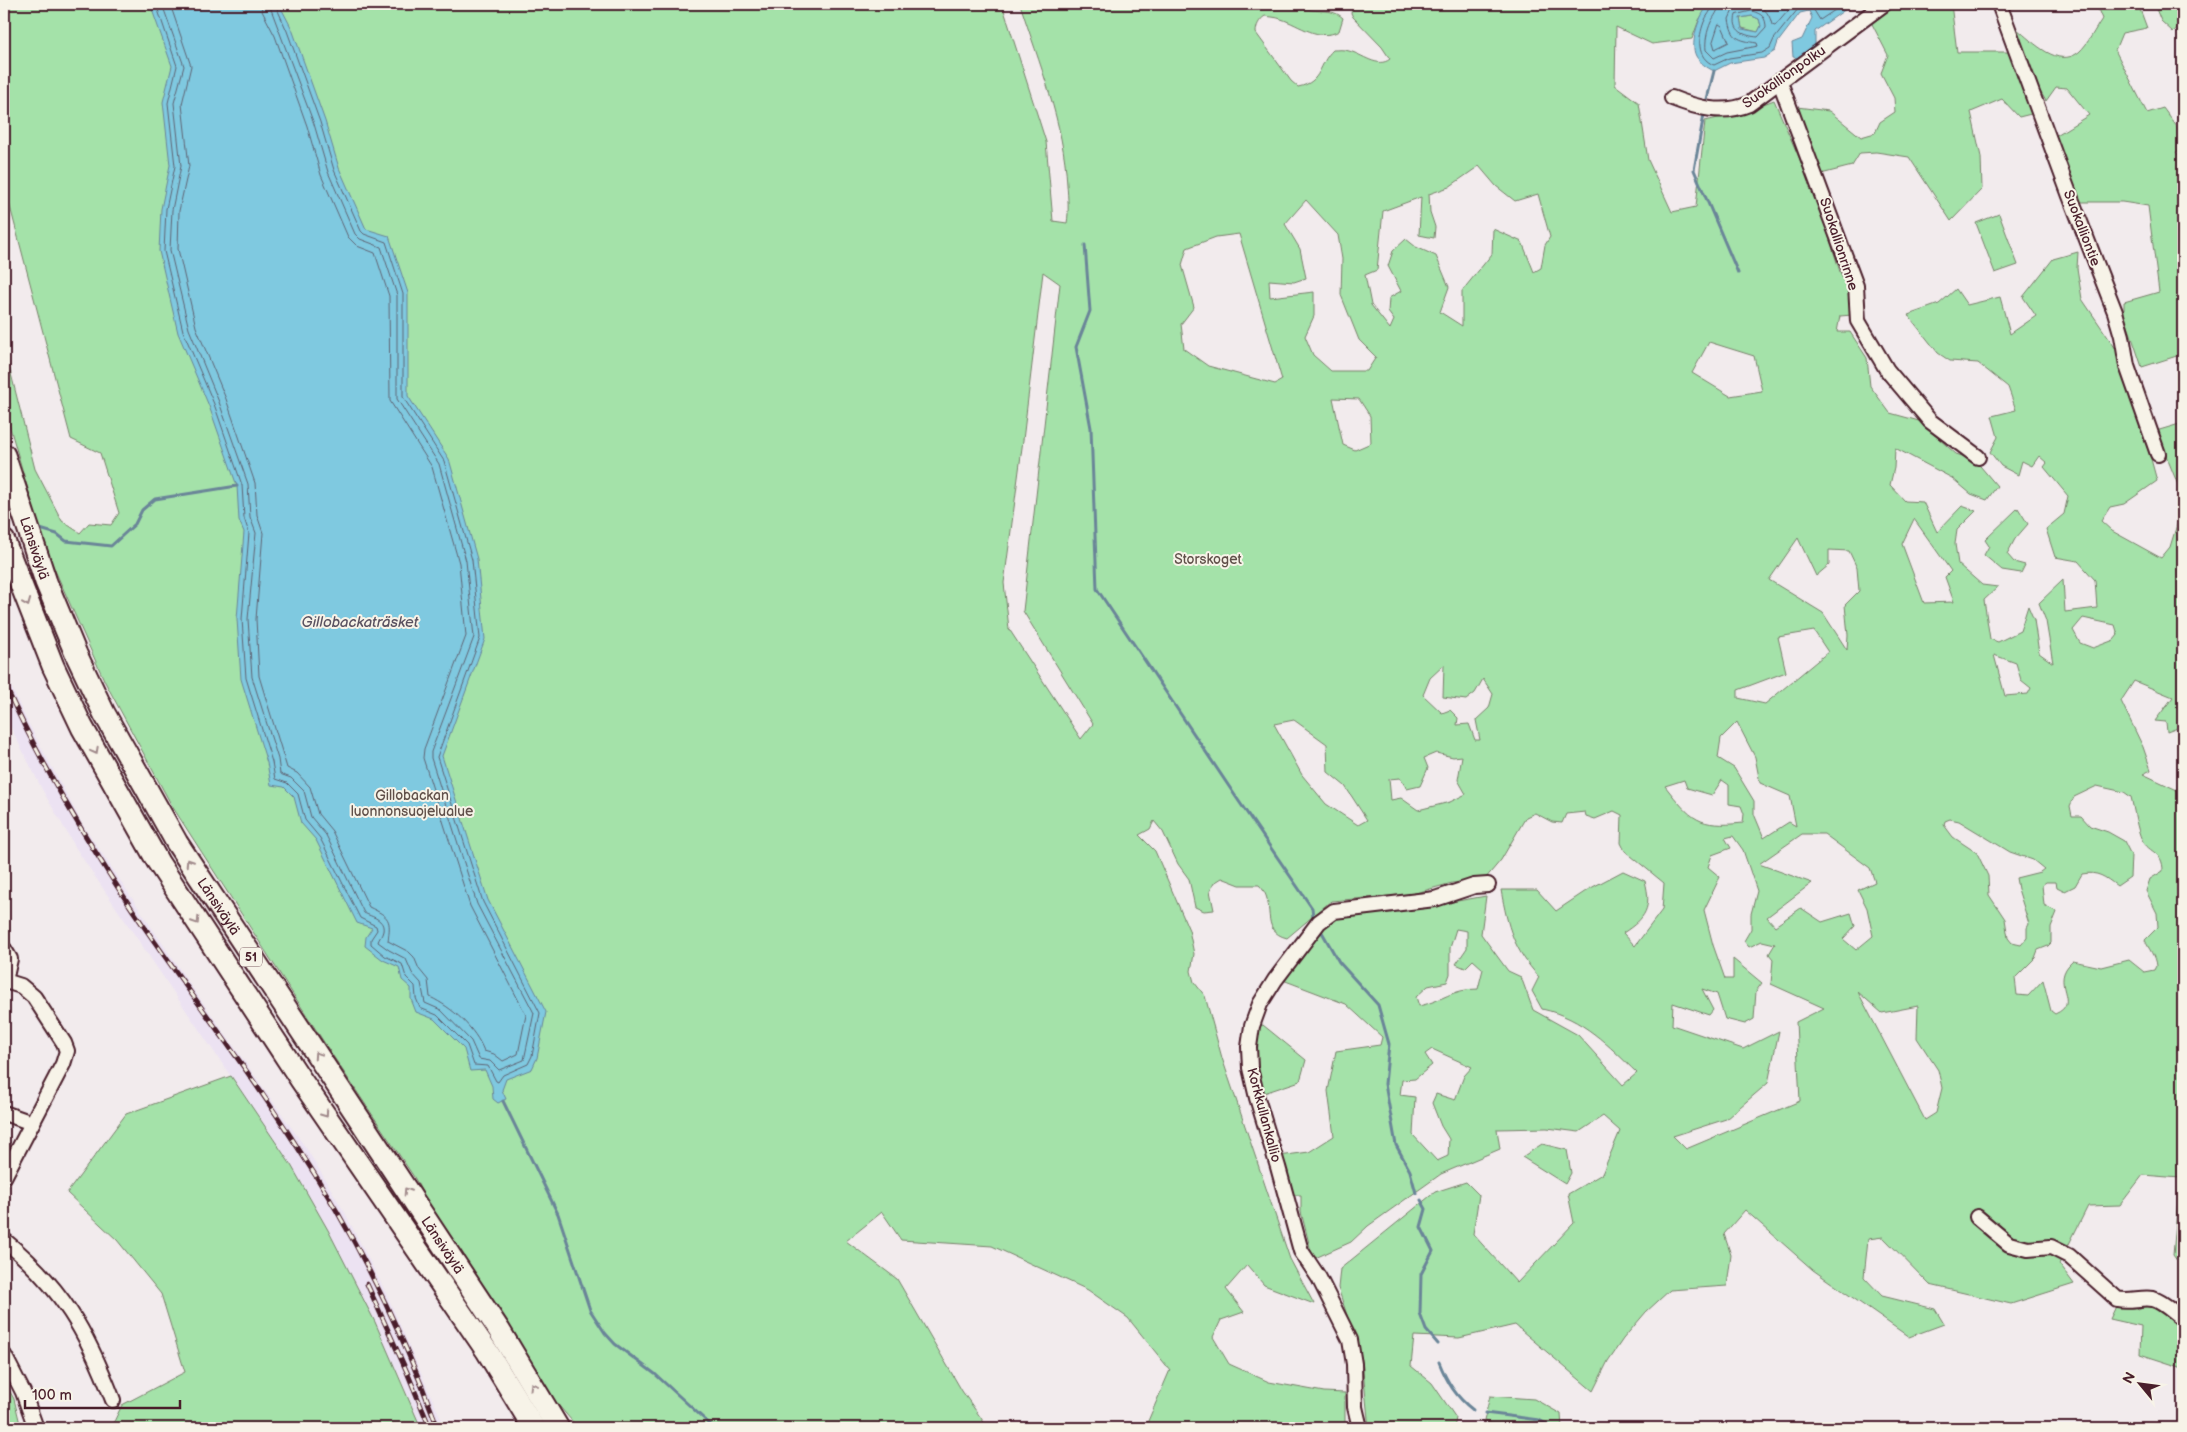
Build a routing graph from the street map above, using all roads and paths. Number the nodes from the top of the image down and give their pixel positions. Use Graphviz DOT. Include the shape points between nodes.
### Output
graph roads {
  1 [pos="1884,4"];
  2 [pos="1999,4"];
  3 [pos="1780,82"];
  4 [pos="1672,98"];
  5 [pos="2158,454"];
  6 [pos="4,455"];
  7 [pos="1978,457"];
  8 [pos="4,541"];
  9 [pos="1488,885"];
  10 [pos="4,949"];
  11 [pos="4,980"];
  12 [pos="4,1113"];
  13 [pos="32,1123"];
  14 [pos="4,1177"];
  15 [pos="1977,1217"];
  16 [pos="4,1240"];
  17 [pos="2183,1320"];
  18 [pos="4,1355"];
  19 [pos="113,1400"];
  20 [pos="36,1428"];
  21 [pos="534,1428"];
  22 [pos="558,1428"];
  23 [pos="1360,1428"];
  1 -- 3 [label="street, Suokallionpolku"];
  2 -- 5 [label="street, Suokalliontie" via="2114,312 2127,366"];
  3 -- 4 [label="street, Suokallionpolku" via="1736,110 1702,108"];
  3 -- 7 [label="street, Suokallionrinne" via="1856,286 1858,321 1864,333 1887,370 1930,421"];
  22 -- 6 [label="highway, Länsiväylä / 51, one-way" via="499,1330 214,902 154,804 76,654 46,582"];
  8 -- 21 [label="highway, Länsiväylä / 51, one-way" via="53,666 82,727 158,862 487,1352"];
  9 -- 23 [label="street, Korkkullankallio" via="1474,886 1435,899 1334,911 1319,922 1275,980 1260,1004 1252,1026 1250,1068 1257,1098 1301,1251 1319,1278 1350,1340"];
  10 -- 11 [label="street" via="10,959"];
  11 -- 13 [label="street" via="21,986 34,997 64,1042 66,1051 57,1077"];
  12 -- 13 [label="street"];
  13 -- 14 [label="street"];
  15 -- 17 [label="street" via="2009,1244 2028,1250 2050,1246 2068,1256 2117,1299 2152,1299"];
  16 -- 19 [label="street" via="47,1280 65,1303 94,1352"];
  18 -- 20 [label="street" via="24,1392"];
}
